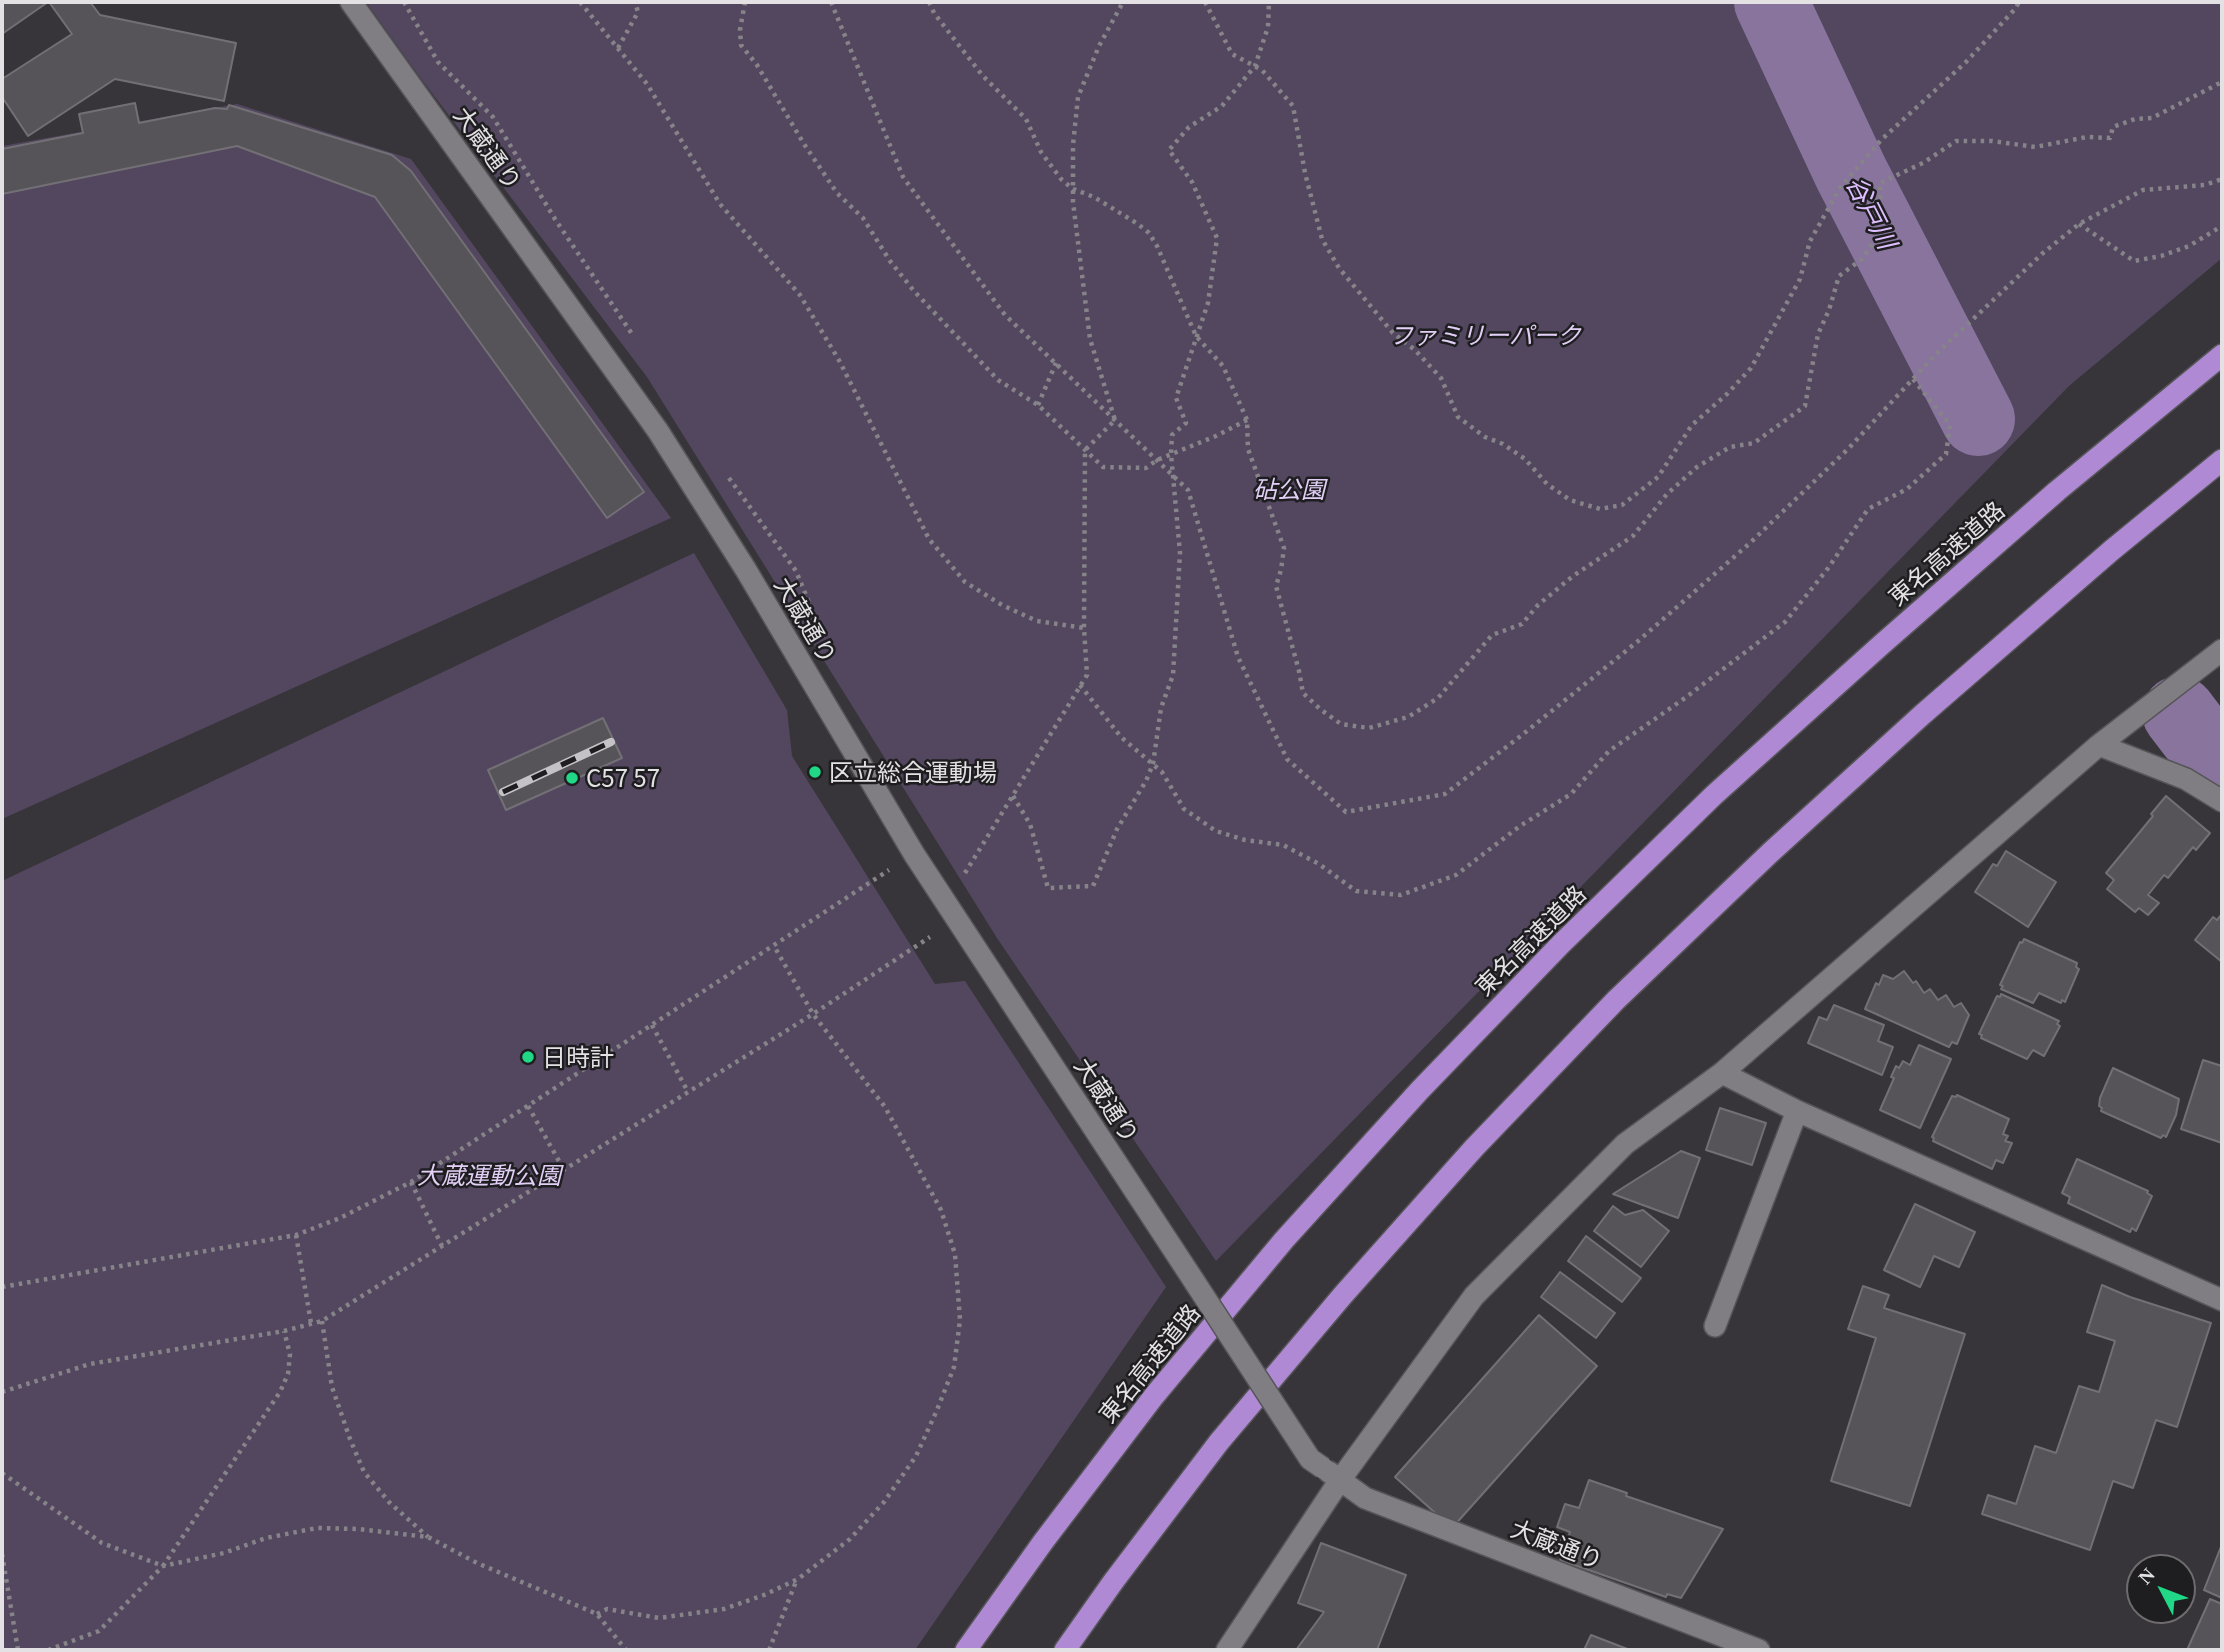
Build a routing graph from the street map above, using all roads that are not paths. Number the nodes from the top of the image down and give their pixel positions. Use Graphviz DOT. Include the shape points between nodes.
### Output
graph roads {
  1 [pos="351,2"];
  2 [pos="2222,355"];
  3 [pos="2222,460"];
  4 [pos="2222,650"];
  5 [pos="2099,745"];
  6 [pos="2222,801"];
  7 [pos="1723,1073"];
  8 [pos="1797,1111"];
  9 [pos="2222,1300"];
  10 [pos="1715,1326"];
  11 [pos="1331,1474"];
  12 [pos="966,1650"];
  13 [pos="1065,1650"];
  14 [pos="1227,1650"];
  15 [pos="1759,1650"];
  1 -- 11 [label="street, 大蔵通り, bridge" via="658,431 914,854 1310,1459"];
  2 -- 12 [label="highway, 東名高速道路" via="2046,500 1881,645 1724,786 1560,944 1284,1240 1154,1396"];
  3 -- 13 [label="highway" via="1923,714 1770,852 1597,1020 1474,1147 1343,1295 1219,1442"];
  4 -- 5 [label="street"];
  5 -- 6 [label="street" via="2186,779"];
  5 -- 7 [label="street"];
  7 -- 8 [label="street"];
  7 -- 11 [label="street" via="1625,1144 1474,1296"];
  8 -- 9 [label="street"];
  8 -- 10 [label="street"];
  11 -- 14 [label="street"];
  11 -- 15 [label="street, 大蔵通り" via="1365,1498"];
}
